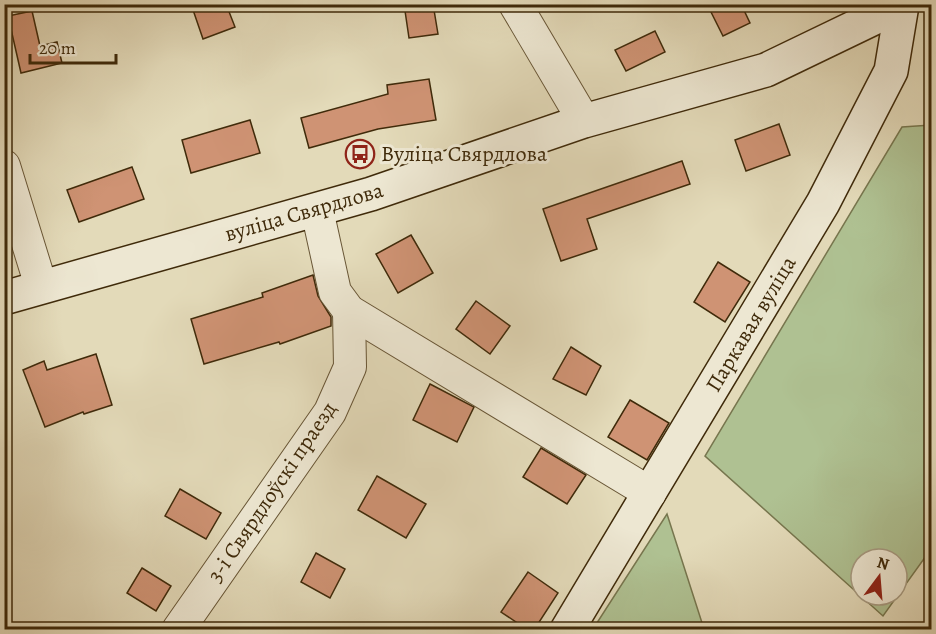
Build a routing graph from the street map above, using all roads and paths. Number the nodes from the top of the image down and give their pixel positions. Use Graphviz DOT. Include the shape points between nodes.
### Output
graph roads {
  1 [pos="515,4"];
  2 [pos="903,5"];
  3 [pos="584,121"];
  4 [pos="4,166"];
  5 [pos="317,210"];
  6 [pos="41,286"];
  7 [pos="4,298"];
  8 [pos="349,311"];
  9 [pos="650,494"];
  10 [pos="178,630"];
  11 [pos="567,630"];
  1 -- 3 [label="street"];
  2 -- 3 [label="street, вуліца Свярдлова" via="766,70"];
  2 -- 9 [label="street, Паркавая вуліца" via="891,70 839,172"];
  3 -- 5 [label="street, вуліца Свярдлова"];
  4 -- 6 [label="street"];
  5 -- 6 [label="street, вуліца Свярдлова"];
  5 -- 8 [label="street" via="335,292"];
  6 -- 7 [label="street, вуліца Свярдлова"];
  8 -- 9 [label="street"];
  8 -- 10 [label="street, 3-і Свярдлоўскі праезд" via="350,367 330,412"];
  9 -- 11 [label="street, Паркавая вуліца"];
}
